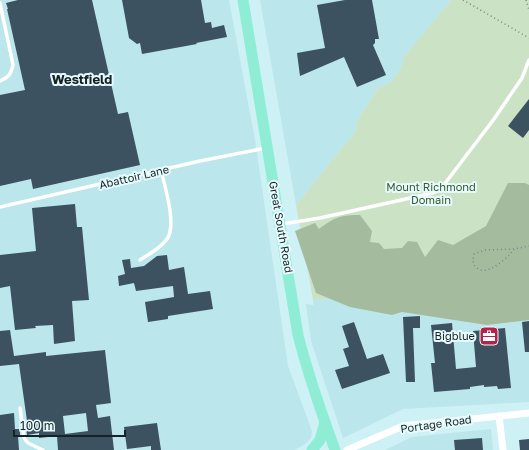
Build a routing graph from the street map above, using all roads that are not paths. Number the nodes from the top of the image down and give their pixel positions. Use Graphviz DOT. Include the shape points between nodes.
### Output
graph roads {
  1 [pos="243,0"];
  2 [pos="0,3"];
  3 [pos="529,60"];
  4 [pos="0,81"];
  5 [pos="268,148"];
  6 [pos="161,170"];
  7 [pos="0,207"];
  8 [pos="280,224"];
  9 [pos="140,260"];
  10 [pos="20,408"];
  11 [pos="529,413"];
  12 [pos="499,416"];
  13 [pos="324,422"];
  14 [pos="43,450"];
  15 [pos="312,450"];
  16 [pos="335,450"];
  17 [pos="347,450"];
  18 [pos="503,450"];
  1 -- 5 [label="main road, Great South Road"];
  2 -- 4 [label="lane" via="13,65 7,78"];
  3 -- 8 [label="lane" via="522,78 440,190 320,218"];
  5 -- 6 [label="lane, Abattoir Lane"];
  5 -- 8 [label="main road, Great South Road"];
  6 -- 7 [label="lane, Abattoir Lane"];
  6 -- 9 [label="lane" via="171,230 163,245"];
  8 -- 13 [label="main road, Great South Road" via="298,335"];
  10 -- 14 [label="lane" via="24,438 28,443"];
  11 -- 12 [label="street, Portage Road"];
  12 -- 17 [label="street, Portage Road" via="403,426"];
  12 -- 18 [label="street"];
  13 -- 15 [label="main road" via="320,440"];
  13 -- 16 [label="main road, Great South Road"];
}
